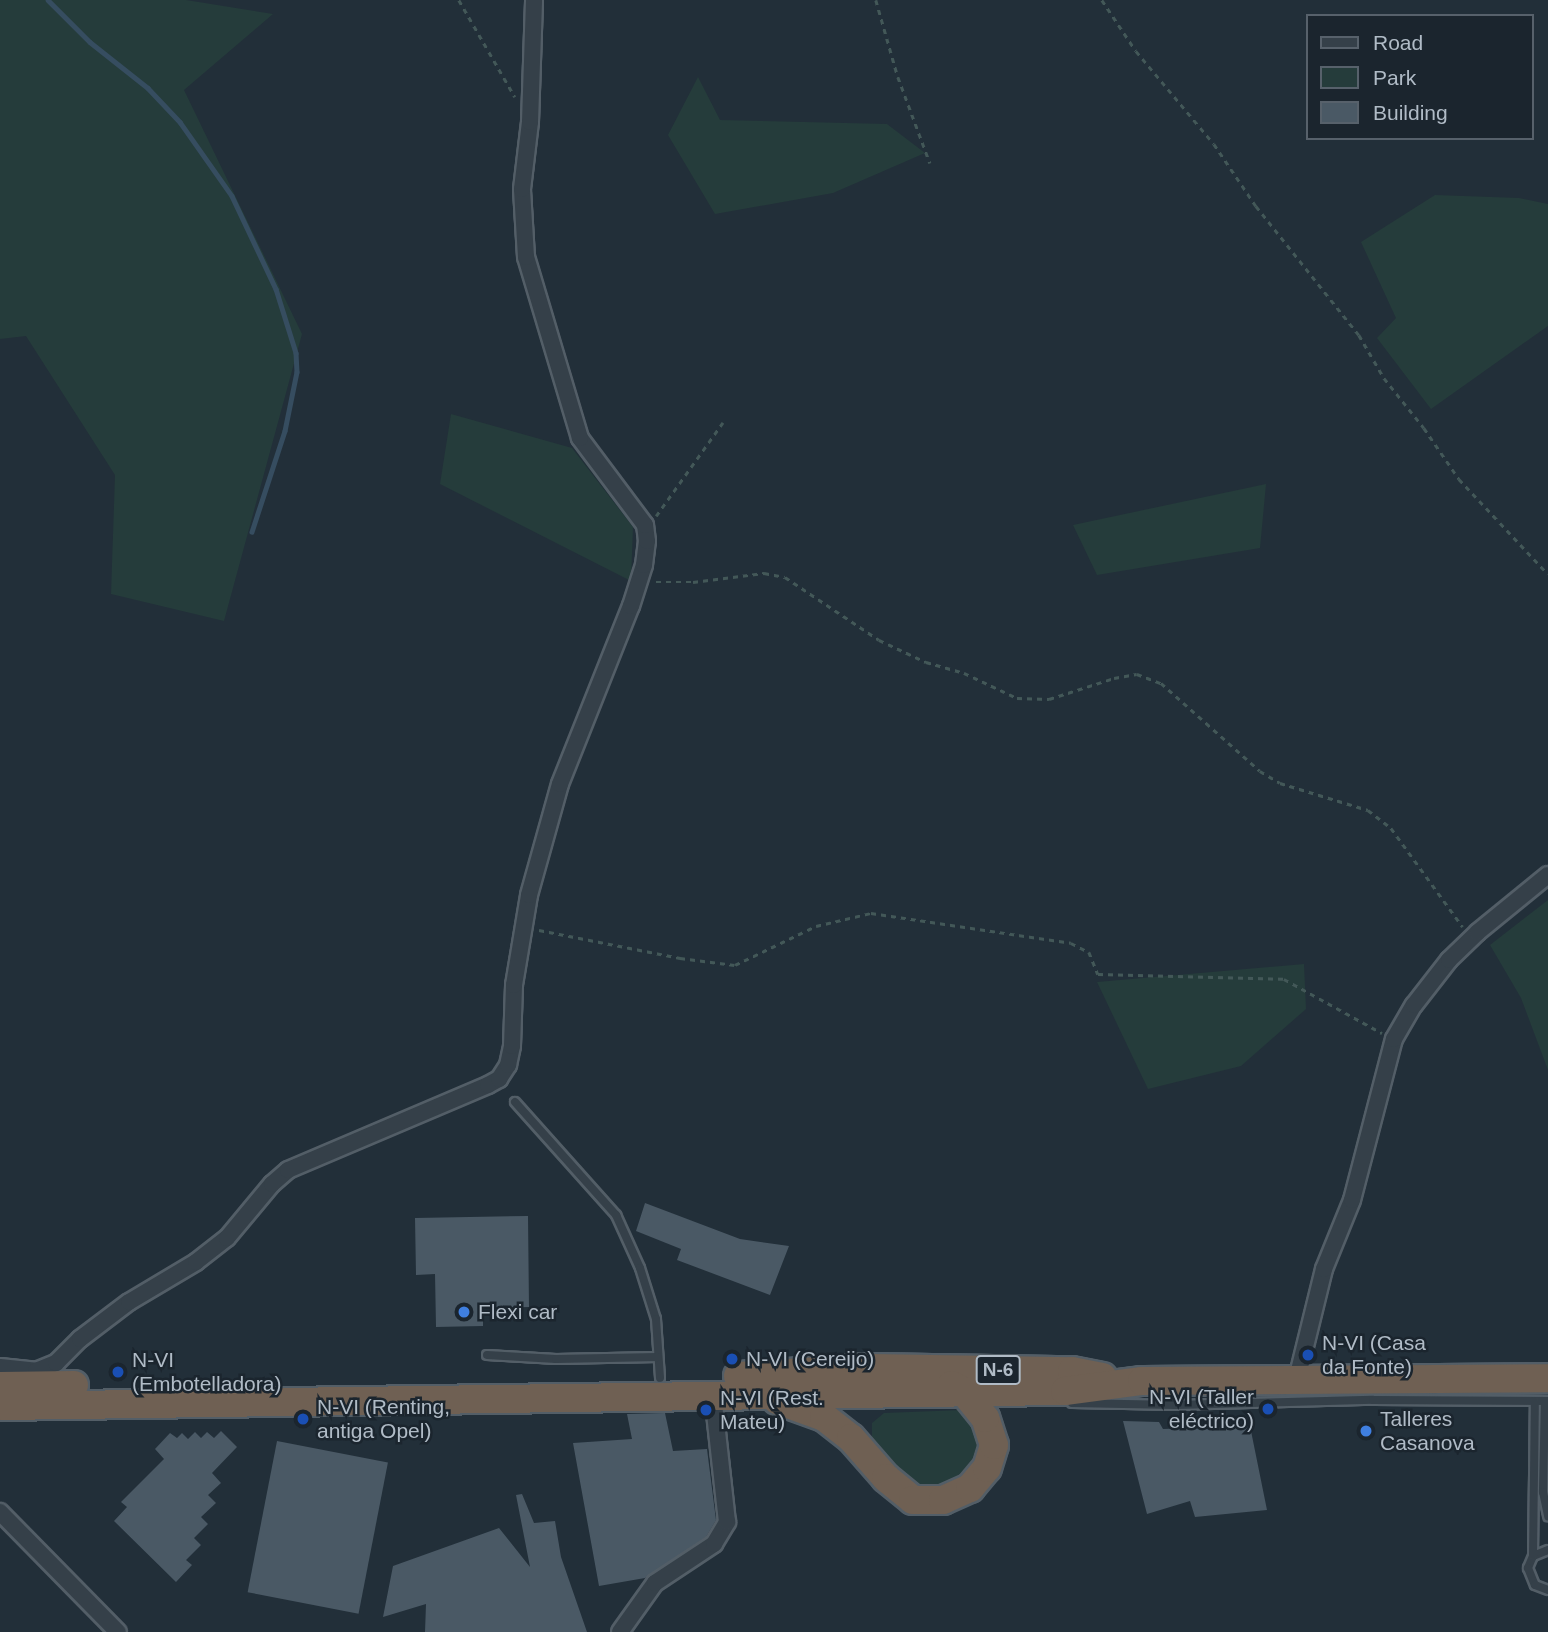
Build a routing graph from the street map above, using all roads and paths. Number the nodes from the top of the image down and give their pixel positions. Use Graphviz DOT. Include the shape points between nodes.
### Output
graph roads {
  1 [pos="458,0"];
  2 [pos="534,0"];
  3 [pos="876,0"];
  4 [pos="1102,0"];
  5 [pos="530,122"];
  6 [pos="930,163"];
  7 [pos="723,422"];
  8 [pos="645,525"];
  9 [pos="1548,574"];
  10 [pos="639,582"];
  11 [pos="1548,875"];
  12 [pos="524,926"];
  13 [pos="1468,942"];
  14 [pos="1394,1040"];
  15 [pos="515,1102"];
  16 [pos="487,1355"];
  17 [pos="0,1367"];
  18 [pos="659,1367"];
  19 [pos="870,1368"];
  20 [pos="42,1377"];
  21 [pos="1297,1378"];
  22 [pos="1125,1382"];
  23 [pos="0,1386"];
  24 [pos="1000,1390"];
  25 [pos="963,1391"];
  26 [pos="754,1394"];
  27 [pos="713,1395"];
  28 [pos="1544,1395"];
  29 [pos="1043,1402"];
  30 [pos="1057,1403"];
  31 [pos="0,1406"];
  32 [pos="1546,1442"];
  33 [pos="0,1512"];
  34 [pos="1548,1516"];
  35 [pos="1548,1550"];
  36 [pos="1533,1556"];
  37 [pos="1548,1590"];
  38 [pos="118,1632"];
  39 [pos="621,1632"];
  1 -- 5 [label="path"];
  2 -- 5 [label="street"];
  3 -- 6 [label="path"];
  4 -- 9 [label="path" via="1136,51 1214,144 1256,206 1359,335 1384,378 1459,479"];
  5 -- 8 [label="street" via="522,188 523,234 566,398 580,438"];
  7 -- 8 [label="path" via="657,516"];
  8 -- 10 [label="street" via="648,541"];
  10 -- 12 [label="street" via="560,784"];
  10 -- 13 [label="path" via="693,582 764,573 785,577 879,640 1017,698 1049,699 1137,674 1161,683 1260,771 1280,783 1368,810 1391,828 1462,925"];
  11 -- 13 [label="street"];
  12 -- 14 [label="path" via="735,965 816,926 871,913 1071,943 1089,952 1098,974 1284,979"];
  12 -- 20 [label="street" via="514,985 511,1056 499,1079 288,1170 227,1238 129,1301 80,1339"];
  13 -- 14 [label="street" via="1414,1005"];
  14 -- 21 [label="street" via="1352,1200 1324,1269"];
  15 -- 18 [label="lane" via="615,1214 640,1268 656,1319"];
  16 -- 18 [label="lane"];
  17 -- 20 [label="street" via="36,1371"];
  18 -- 19 [label="highway, N-6"];
  18 -- 20 [label="highway, N-6"];
  19 -- 22 [label="highway, N-6" via="1072,1371"];
  19 -- 25 [label="highway" via="887,1380 942,1380"];
  20 -- 23 [label="highway, N-6"];
  21 -- 22 [label="highway, N-6"];
  21 -- 28 [label="highway, N-6"];
  22 -- 24 [label="highway, N-6" via="1065,1391"];
  24 -- 25 [label="highway, N-6"];
  24 -- 29 [label="lane"];
  25 -- 26 [label="highway, N-6"];
  25 -- 26 [label="highway" via="985,1418 994,1446 987,1468 970,1488 943,1500 913,1500 824,1417"];
  26 -- 27 [label="highway, N-6"];
  27 -- 31 [label="highway, N-6"];
  27 -- 39 [label="street" via="727,1522 714,1544 655,1583"];
  28 -- 30 [label="lane" via="1176,1405"];
  28 -- 32 [label="lane"];
  28 -- 36 [label="lane"];
  32 -- 34 [label="lane" via="1543,1492"];
  33 -- 38 [label="street"];
  35 -- 36 [label="lane"];
  36 -- 37 [label="lane" via="1530,1580"];
}
